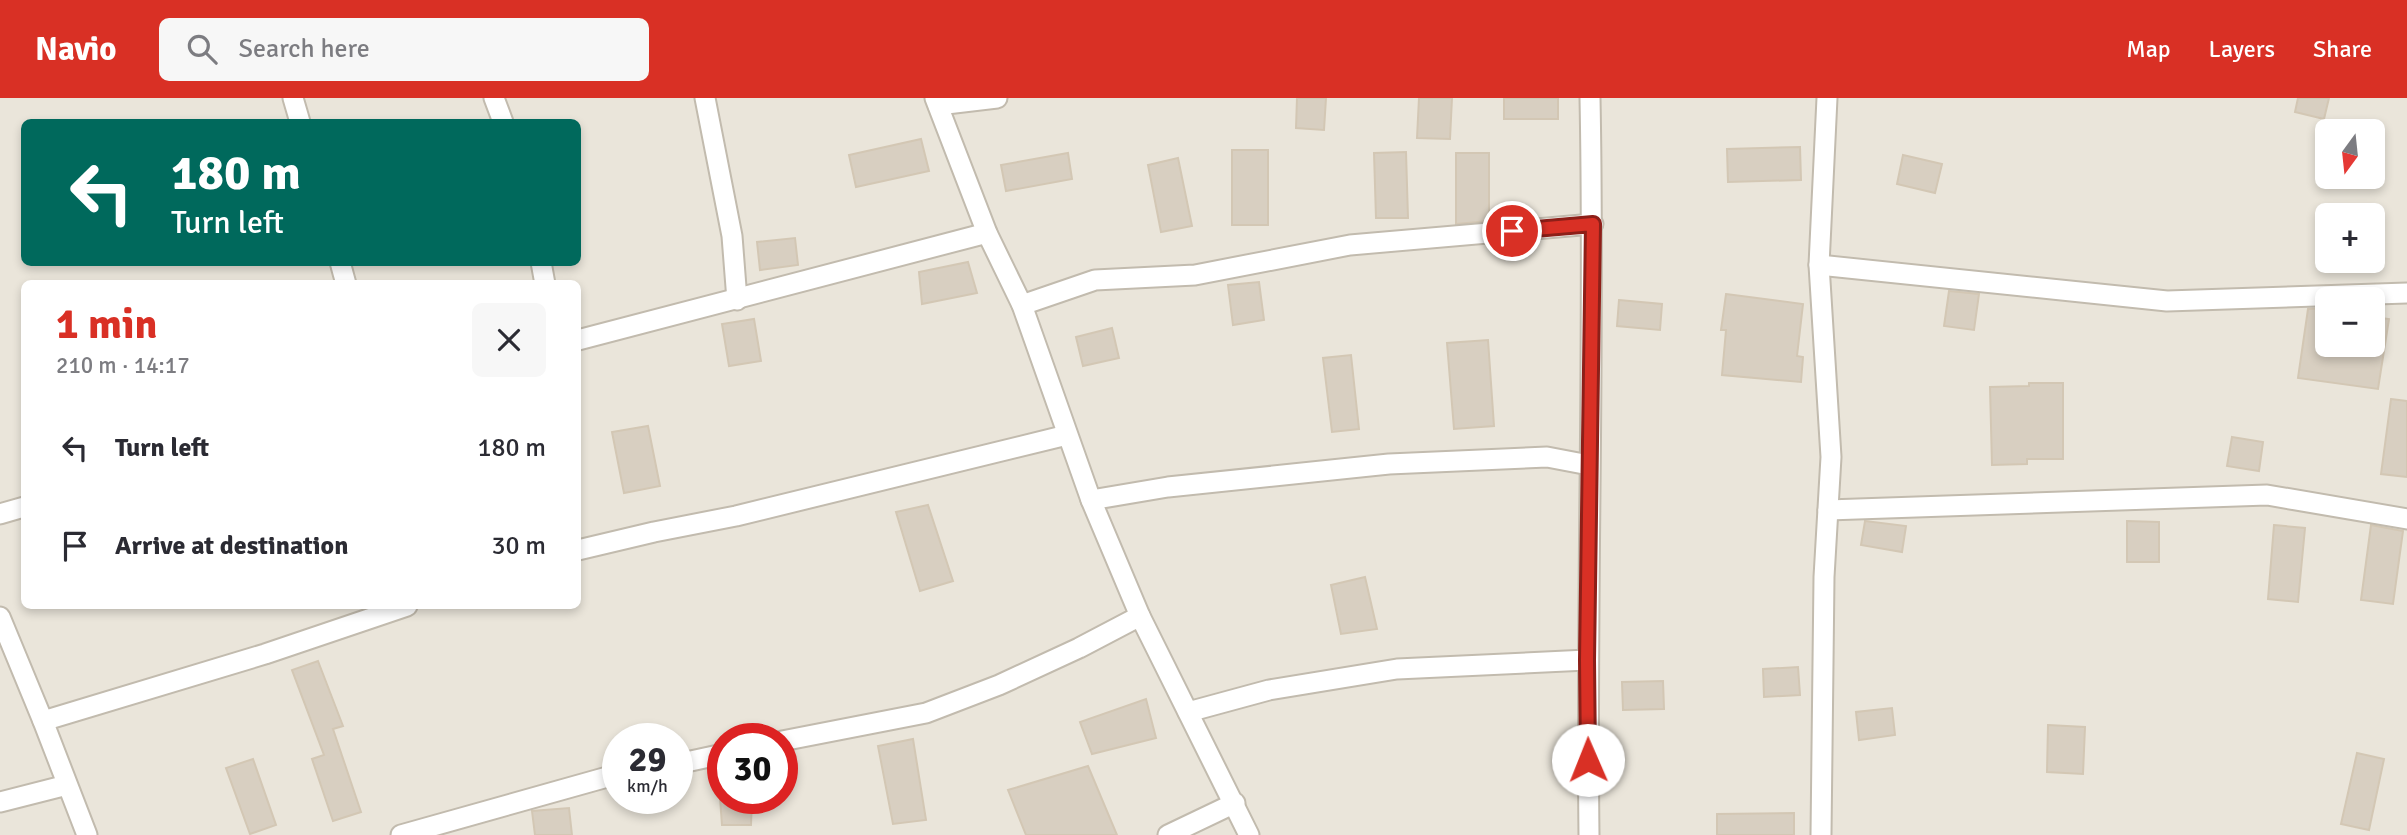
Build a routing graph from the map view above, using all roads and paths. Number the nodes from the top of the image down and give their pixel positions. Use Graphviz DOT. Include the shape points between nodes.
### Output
graph roads {
  1 [pos="293,98"];
  2 [pos="494,98"];
  3 [pos="705,98"];
  4 [pos="997,98"];
  5 [pos="1590,98"];
  6 [pos="1827,98"];
  7 [pos="937,101"];
  8 [pos="299,119"];
  9 [pos="502,119"];
  10 [pos="1593,224"];
  11 [pos="987,233"];
  12 [pos="1819,265"];
  13 [pos="2407,293"];
  14 [pos="737,300"];
  15 [pos="1022,305"];
  16 [pos="581,339"];
  17 [pos="1067,435"];
  18 [pos="1589,465"];
  19 [pos="1091,500"];
  20 [pos="21,507"];
  21 [pos="1828,510"];
  22 [pos="0,514"];
  23 [pos="2407,519"];
  24 [pos="581,549"];
  25 [pos="398,609"];
  26 [pos="1140,616"];
  27 [pos="0,617"];
  28 [pos="1587,660"];
  29 [pos="1188,712"];
  30 [pos="43,721"];
  31 [pos="798,738"];
  32 [pos="602,778"];
  33 [pos="66,785"];
  34 [pos="0,802"];
  35 [pos="1235,803"];
  36 [pos="87,835"];
  37 [pos="401,835"];
  38 [pos="1168,835"];
  39 [pos="1250,835"];
  40 [pos="1589,835"];
  41 [pos="1821,835"];
  1 -- 8 [label="street"];
  2 -- 9 [label="street"];
  3 -- 14 [label="street" via="733,236"];
  4 -- 7 [label="street"];
  5 -- 10 [label="street"];
  6 -- 12 [label="street"];
  7 -- 11 [label="street"];
  10 -- 15 [label="street" via="1350,245 1195,275 1095,280"];
  10 -- 18 [label="street"];
  11 -- 14 [label="street"];
  11 -- 15 [label="street"];
  12 -- 13 [label="street" via="2168,301"];
  12 -- 21 [label="street" via="1831,457"];
  14 -- 16 [label="street"];
  15 -- 17 [label="street"];
  17 -- 19 [label="street"];
  17 -- 24 [label="street"];
  18 -- 19 [label="street" via="1547,457 1389,464 1168,487"];
  18 -- 28 [label="street"];
  19 -- 26 [label="street"];
  20 -- 22 [label="street"];
  21 -- 23 [label="street" via="2267,495"];
  21 -- 41 [label="street"];
  25 -- 30 [label="street"];
  26 -- 29 [label="street"];
  26 -- 31 [label="street" via="1010,680 926,713"];
  27 -- 30 [label="street"];
  28 -- 29 [label="street" via="1398,669 1269,690"];
  28 -- 40 [label="street"];
  29 -- 35 [label="street"];
  30 -- 33 [label="street"];
  32 -- 37 [label="street"];
  33 -- 34 [label="street"];
  33 -- 36 [label="street"];
  35 -- 38 [label="street"];
  35 -- 39 [label="street"];
}
